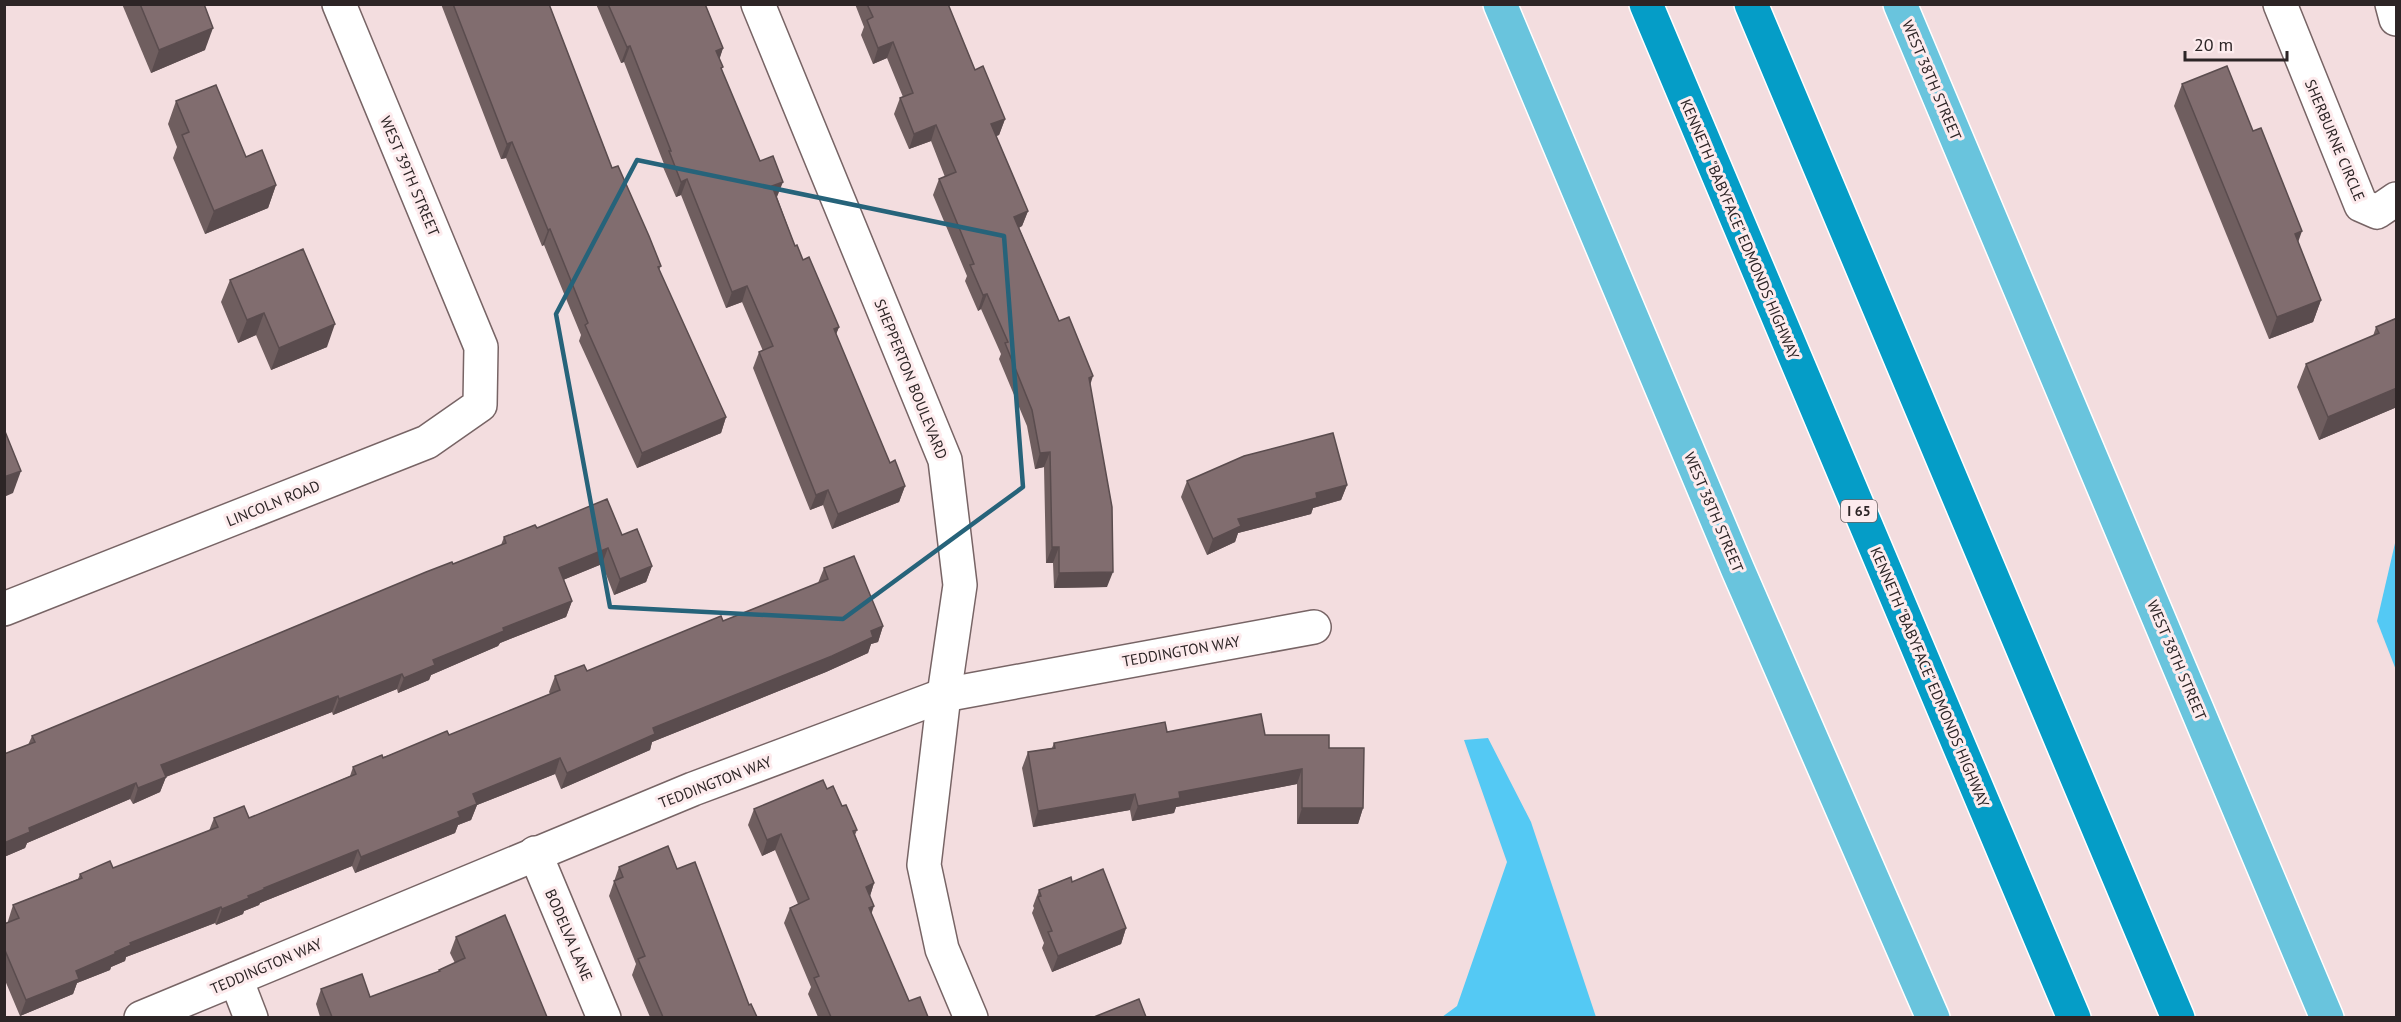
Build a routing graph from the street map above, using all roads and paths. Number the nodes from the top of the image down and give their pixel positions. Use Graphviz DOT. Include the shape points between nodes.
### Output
graph roads {
  1 [pos="339,4"];
  2 [pos="758,4"];
  3 [pos="1500,4"];
  4 [pos="1646,4"];
  5 [pos="1751,4"];
  6 [pos="1900,4"];
  7 [pos="2280,4"];
  8 [pos="2392,4"];
  9 [pos="2397,19"];
  10 [pos="2397,200"];
  11 [pos="481,347"];
  12 [pos="4,609"];
  13 [pos="1314,627"];
  14 [pos="944,695"];
  15 [pos="535,853"];
  16 [pos="236,979"];
  17 [pos="141,1017"];
  18 [pos="251,1017"];
  19 [pos="604,1017"];
  20 [pos="971,1017"];
  21 [pos="1933,1017"];
  22 [pos="2074,1017"];
  23 [pos="2178,1017"];
  24 [pos="2327,1017"];
  1 -- 11 [label="street, WEST 39TH STREET"];
  2 -- 14 [label="street, SHEPPERTON BOULEVARD" via="945,460 960,585"];
  3 -- 21 [label="main road, WEST 38TH STREET"];
  4 -- 22 [label="highway, KENNETH \"BABYFACE\" EDMONDS HIGHWAY / I 65"];
  5 -- 23 [label="highway"];
  6 -- 24 [label="main road, WEST 38TH STREET"];
  7 -- 10 [label="street, SHERBURNE CIRCLE" via="2361,205 2377,212"];
  8 -- 9 [label="street"];
  11 -- 12 [label="street, LINCOLN ROAD" via="480,405 427,442"];
  13 -- 14 [label="street, TEDDINGTON WAY"];
  14 -- 15 [label="street, TEDDINGTON WAY"];
  14 -- 20 [label="street, SHEPPERTON BOULEVARD" via="924,865 942,949"];
  15 -- 16 [label="street, TEDDINGTON WAY"];
  15 -- 19 [label="street, BODELVA LANE"];
  16 -- 17 [label="street, TEDDINGTON WAY"];
  16 -- 18 [label="street"];
}
